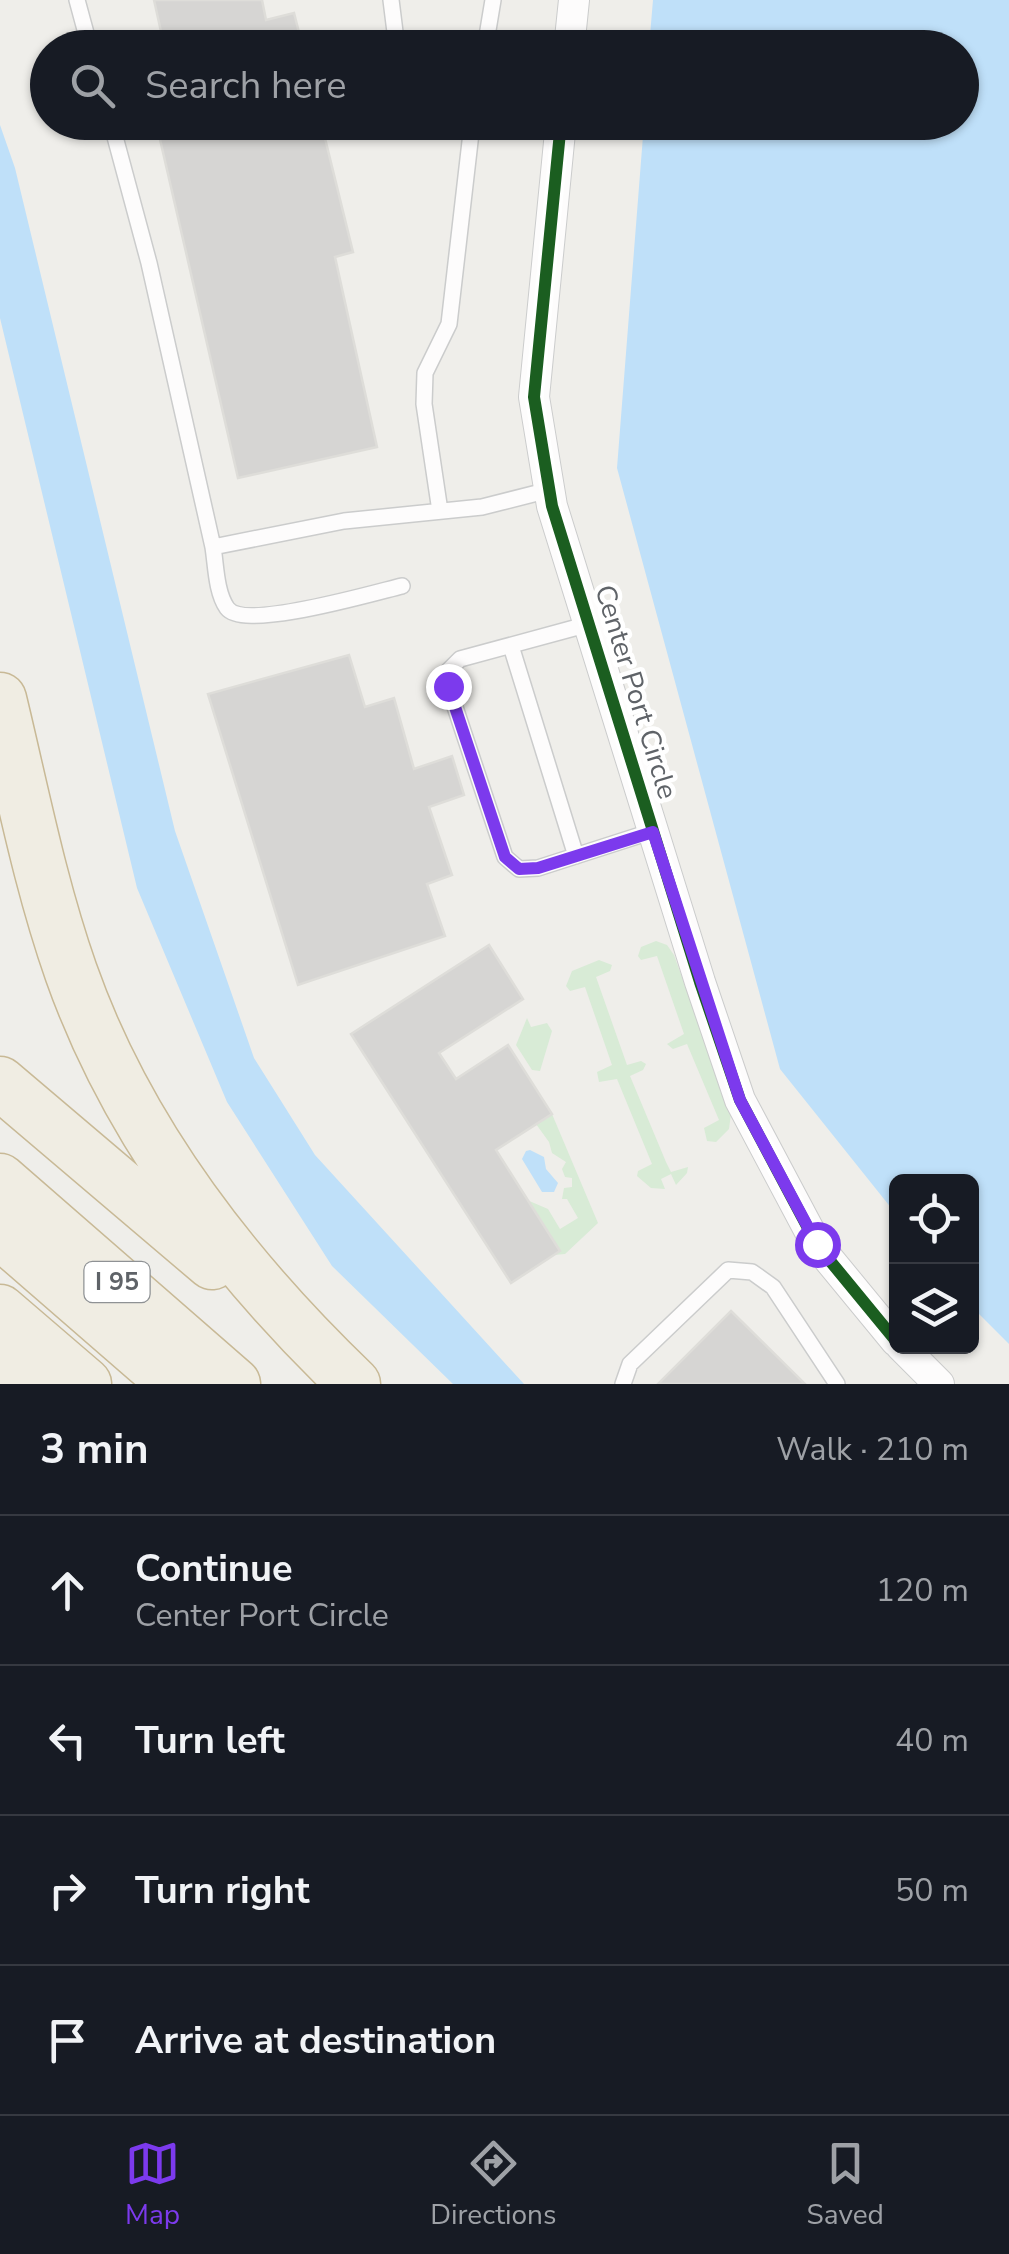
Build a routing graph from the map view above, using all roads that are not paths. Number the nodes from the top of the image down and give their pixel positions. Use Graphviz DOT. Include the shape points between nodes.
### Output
graph roads {
  1 [pos="77,0"];
  2 [pos="391,0"];
  3 [pos="493,0"];
  4 [pos="574,0"];
  5 [pos="85,30"];
  6 [pos="395,30"];
  7 [pos="488,30"];
  8 [pos="571,30"];
  9 [pos="115,140"];
  10 [pos="471,140"];
  11 [pos="560,140"];
  12 [pos="549,490"];
  13 [pos="440,511"];
  14 [pos="213,547"];
  15 [pos="402,586"];
  16 [pos="588,624"];
  17 [pos="510,646"];
  18 [pos="0,699"];
  19 [pos="653,832"];
  20 [pos="576,856"];
  21 [pos="0,1083"];
  22 [pos="0,1180"];
  23 [pos="0,1232"];
  24 [pos="0,1311"];
  25 [pos="889,1333"];
  26 [pos="908,1354"];
  27 [pos="0,1362"];
  28 [pos="343,1374"];
  29 [pos="26,1384"];
  30 [pos="84,1384"];
  31 [pos="175,1384"];
  32 [pos="234,1384"];
  33 [pos="622,1384"];
  34 [pos="837,1384"];
  35 [pos="938,1384"];
  1 -- 5 [label="lane"];
  2 -- 6 [label="lane"];
  3 -- 7 [label="lane"];
  4 -- 8 [label="street"];
  9 -- 14 [label="lane"];
  10 -- 13 [label="lane" via="449,324 425,372"];
  11 -- 12 [label="street, Center Port Circle" via="534,397"];
  12 -- 13 [label="lane"];
  12 -- 16 [label="street, Center Port Circle"];
  13 -- 14 [label="lane" via="344,521"];
  14 -- 15 [label="lane" via="218,585 228,610 240,616"];
  16 -- 17 [label="lane"];
  16 -- 19 [label="street, Center Port Circle"];
  17 -- 20 [label="lane"];
  17 -- 20 [label="lane" via="460,659 448,671 448,686 505,857 519,869"];
  18 -- 28 [label="highway" via="58,931 110,1063 191,1199"];
  19 -- 20 [label="lane"];
  19 -- 25 [label="street, Center Port Circle" via="740,1100 817,1244"];
  21 -- 28 [label="highway"];
  22 -- 32 [label="highway, I 95"];
  23 -- 31 [label="highway"];
  24 -- 30 [label="highway"];
  26 -- 35 [label="street, Center Port Circle"];
  27 -- 29 [label="highway"];
  33 -- 34 [label="lane" via="630,1364 728,1270 752,1272 773,1287"];
}
